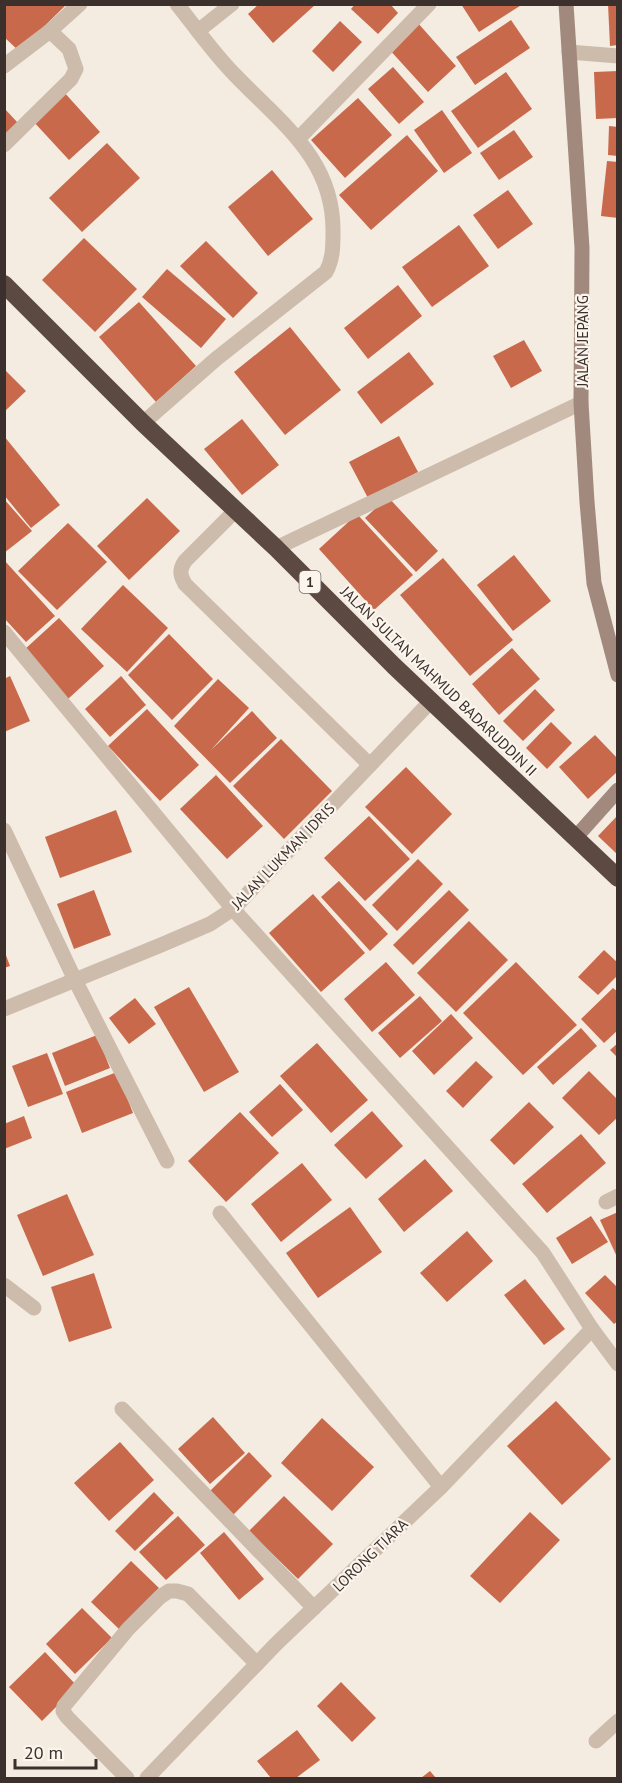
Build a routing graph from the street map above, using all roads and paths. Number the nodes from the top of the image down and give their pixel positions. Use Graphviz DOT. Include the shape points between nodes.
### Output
graph roads {
  1 [pos="80,4"];
  2 [pos="177,4"];
  3 [pos="232,4"];
  4 [pos="429,4"];
  5 [pos="566,4"];
  6 [pos="50,31"];
  7 [pos="198,31"];
  8 [pos="569,52"];
  9 [pos="618,56"];
  10 [pos="4,66"];
  11 [pos="298,138"];
  12 [pos="4,145"];
  13 [pos="4,284"];
  14 [pos="582,403"];
  15 [pos="143,423"];
  16 [pos="236,510"];
  17 [pos="276,548"];
  18 [pos="4,632"];
  19 [pos="618,675"];
  20 [pos="431,701"];
  21 [pos="370,765"];
  22 [pos="618,790"];
  23 [pos="4,830"];
  24 [pos="576,837"];
  25 [pos="618,878"];
  26 [pos="233,909"];
  27 [pos="75,980"];
  28 [pos="4,1009"];
  29 [pos="166,1161"];
  30 [pos="220,1213"];
  31 [pos="4,1285"];
  32 [pos="34,1308"];
  33 [pos="592,1329"];
  34 [pos="618,1364"];
  35 [pos="122,1409"];
  36 [pos="441,1487"];
  37 [pos="315,1608"];
  38 [pos="257,1664"];
  39 [pos="618,1721"];
  40 [pos="596,1742"];
  41 [pos="127,1779"];
  42 [pos="147,1779"];
  1 -- 6 [label="street"];
  2 -- 7 [label="street"];
  3 -- 7 [label="street"];
  4 -- 11 [label="street"];
  5 -- 8 [label="street, JALAN JEPANG"];
  6 -- 10 [label="street"];
  6 -- 12 [label="street" via="69,49 76,69 71,79"];
  7 -- 11 [label="street" via="233,73"];
  8 -- 9 [label="street"];
  8 -- 14 [label="street, JALAN JEPANG" via="582,248"];
  11 -- 15 [label="street" via="323,178 333,214 333,252 326,272 216,358"];
  13 -- 15 [label="highway, JALAN SULTAN MAHMUD BADARUDDIN II / 1"];
  14 -- 17 [label="street"];
  14 -- 19 [label="street, JALAN JEPANG" via="594,583"];
  15 -- 16 [label="highway, JALAN SULTAN MAHMUD BADARUDDIN II / 1"];
  16 -- 17 [label="highway, JALAN SULTAN MAHMUD BADARUDDIN II / 1"];
  16 -- 21 [label="street" via="185,561 180,571 185,584"];
  17 -- 20 [label="highway, JALAN SULTAN MAHMUD BADARUDDIN II / 1"];
  18 -- 26 [label="street"];
  20 -- 21 [label="street, JALAN LUKMAN IDRIS"];
  20 -- 24 [label="highway, JALAN SULTAN MAHMUD BADARUDDIN II / 1"];
  21 -- 26 [label="street, JALAN LUKMAN IDRIS"];
  22 -- 24 [label="street"];
  23 -- 27 [label="street"];
  24 -- 25 [label="highway, JALAN SULTAN MAHMUD BADARUDDIN II / 1"];
  26 -- 27 [label="street, JALAN LUKMAN IDRIS" via="210,924"];
  26 -- 33 [label="street" via="543,1253"];
  27 -- 28 [label="street, JALAN LUKMAN IDRIS"];
  27 -- 29 [label="street"];
  30 -- 36 [label="street"];
  31 -- 32 [label="street"];
  33 -- 34 [label="street"];
  33 -- 36 [label="street, LORONG TIARA"];
  35 -- 37 [label="street"];
  36 -- 37 [label="street, LORONG TIARA"];
  37 -- 38 [label="street, LORONG TIARA"];
  38 -- 41 [label="street" via="188,1594 169,1591 160,1597 128,1629 63,1711"];
  38 -- 42 [label="street, LORONG TIARA"];
  39 -- 40 [label="street"];
}
